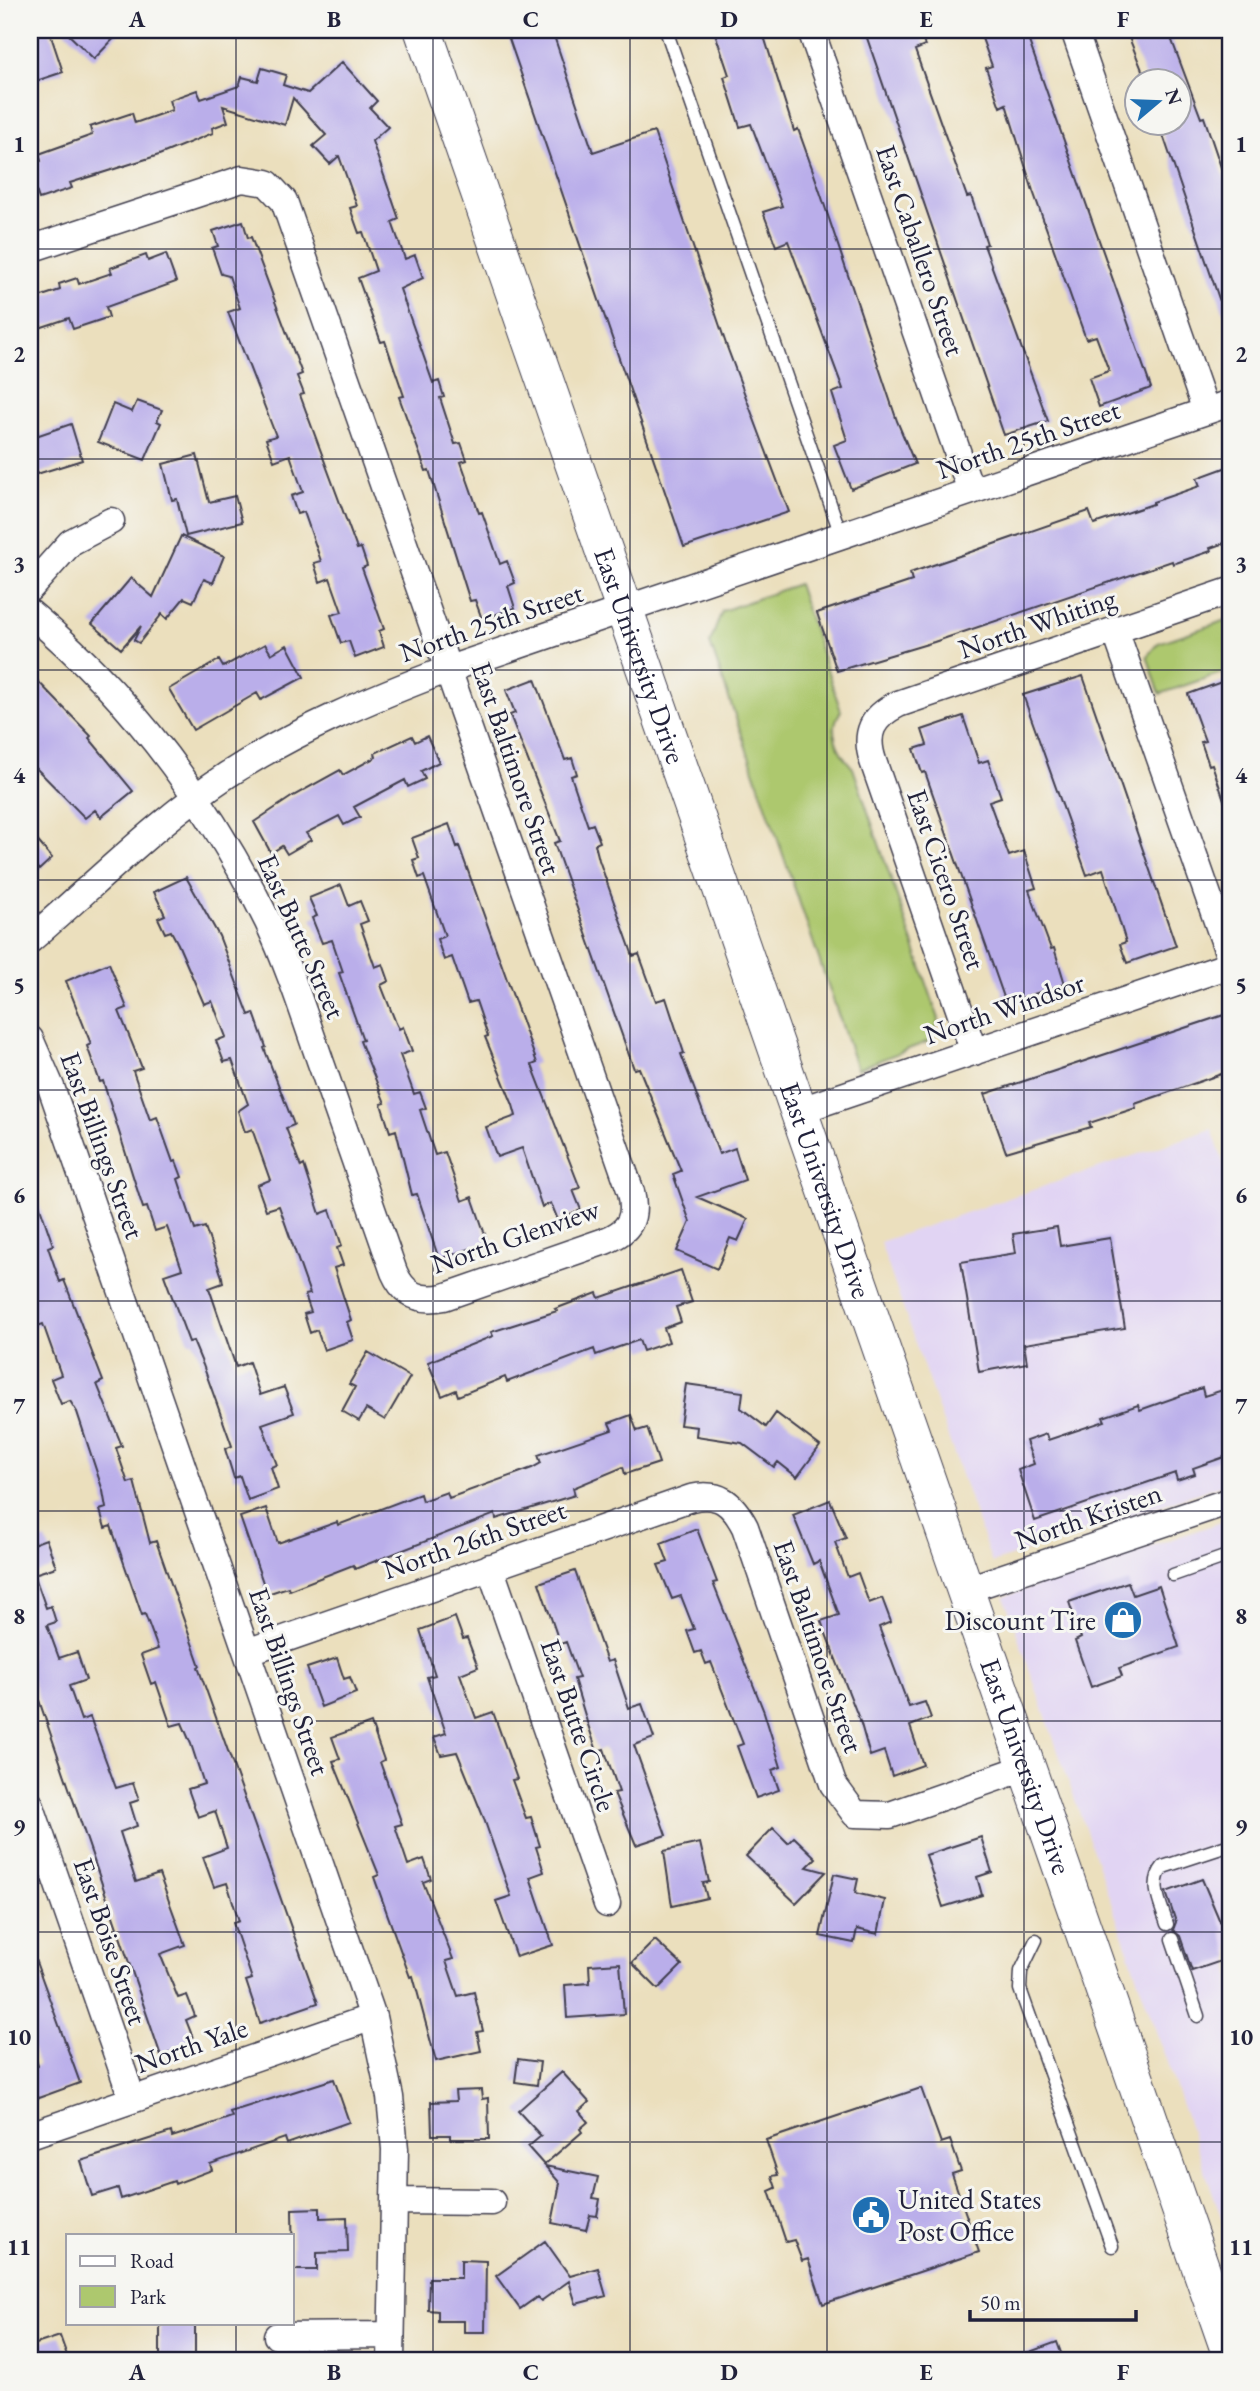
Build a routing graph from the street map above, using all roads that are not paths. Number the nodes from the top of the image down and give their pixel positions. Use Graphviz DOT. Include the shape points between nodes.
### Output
graph roads {
  1 [pos="423,30"];
  2 [pos="666,30"];
  3 [pos="811,30"];
  4 [pos="1074,30"];
  5 [pos="30,249"];
  6 [pos="1218,407"];
  7 [pos="971,491"];
  8 [pos="111,521"];
  9 [pos="841,536"];
  10 [pos="30,588"];
  11 [pos="1230,591"];
  12 [pos="624,609"];
  13 [pos="30,613"];
  14 [pos="1115,630"];
  15 [pos="449,669"];
  16 [pos="870,726"];
  17 [pos="196,798"];
  18 [pos="30,940"];
  19 [pos="1230,958"];
  20 [pos="1230,965"];
  21 [pos="30,1039"];
  22 [pos="974,1052"];
  23 [pos="798,1111"];
  24 [pos="632,1223"];
  25 [pos="414,1296"];
  26 [pos="723,1499"];
  27 [pos="1230,1501"];
  28 [pos="1230,1555"];
  29 [pos="491,1567"];
  30 [pos="1173,1575"];
  31 [pos="965,1590"];
  32 [pos="247,1652"];
  33 [pos="1027,1767"];
  34 [pos="30,1804"];
  35 [pos="1230,1845"];
  36 [pos="607,1904"];
  37 [pos="1167,1924"];
  38 [pos="1172,1939"];
  39 [pos="1036,1940"];
  40 [pos="1198,2016"];
  41 [pos="373,2017"];
  42 [pos="132,2098"];
  43 [pos="30,2135"];
  44 [pos="396,2201"];
  45 [pos="492,2202"];
  46 [pos="1112,2246"];
  47 [pos="277,2336"];
  48 [pos="391,2348"];
  49 [pos="1230,2352"];
  1 -- 12 [label="main road, East University Drive"];
  2 -- 9 [label="lane"];
  3 -- 7 [label="street, East Caballero Street"];
  4 -- 6 [label="street"];
  5 -- 15 [label="street, East Baltimore Street" via="232,181 267,183 290,211"];
  6 -- 7 [label="street, North 25th Street"];
  7 -- 9 [label="street, North 25th Street"];
  8 -- 10 [label="street" via="71,542"];
  9 -- 12 [label="street, North 25th Street"];
  11 -- 14 [label="street, North Whiting"];
  12 -- 15 [label="street, North 25th Street"];
  12 -- 23 [label="main road, East University Drive"];
  13 -- 17 [label="street, East Butte Street" via="124,705"];
  14 -- 16 [label="street, North Whiting" via="898,704"];
  14 -- 19 [label="street"];
  15 -- 17 [label="street, North 25th Street" via="316,724"];
  15 -- 24 [label="street, East Baltimore Street" via="631,1192"];
  16 -- 22 [label="street, East Cicero Street" via="873,761"];
  17 -- 18 [label="street, North 25th Street"];
  17 -- 25 [label="street, East Butte Street" via="268,924 394,1272"];
  20 -- 22 [label="street, North Windsor"];
  21 -- 32 [label="street, East Billings Street" via="51,1087"];
  22 -- 23 [label="street, North Windsor"];
  23 -- 31 [label="main road, East University Drive"];
  24 -- 25 [label="street, North Glenview" via="605,1241 444,1297"];
  26 -- 29 [label="street, North 26th Street" via="713,1495 691,1498"];
  26 -- 33 [label="street, East Baltimore Street" via="745,1527 833,1784 855,1814 890,1815"];
  27 -- 31 [label="street, North Kristen"];
  28 -- 30 [label="lane"];
  29 -- 32 [label="street, North 26th Street"];
  29 -- 36 [label="street, East Butte Circle"];
  31 -- 33 [label="main road, East University Drive"];
  32 -- 41 [label="street, East Billings Street"];
  33 -- 49 [label="main road, East University Drive"];
  34 -- 42 [label="street, East Boise Street"];
  35 -- 37 [label="lane" via="1163,1867 1156,1884"];
  38 -- 40 [label="lane"];
  39 -- 46 [label="lane" via="1021,1971 1020,1989"];
  41 -- 42 [label="street, North Yale"];
  41 -- 44 [label="street, East Billings Street" via="392,2110"];
  42 -- 43 [label="street, North Yale"];
  44 -- 45 [label="street"];
  44 -- 48 [label="street, East Billings Street"];
  47 -- 48 [label="street"];
}
